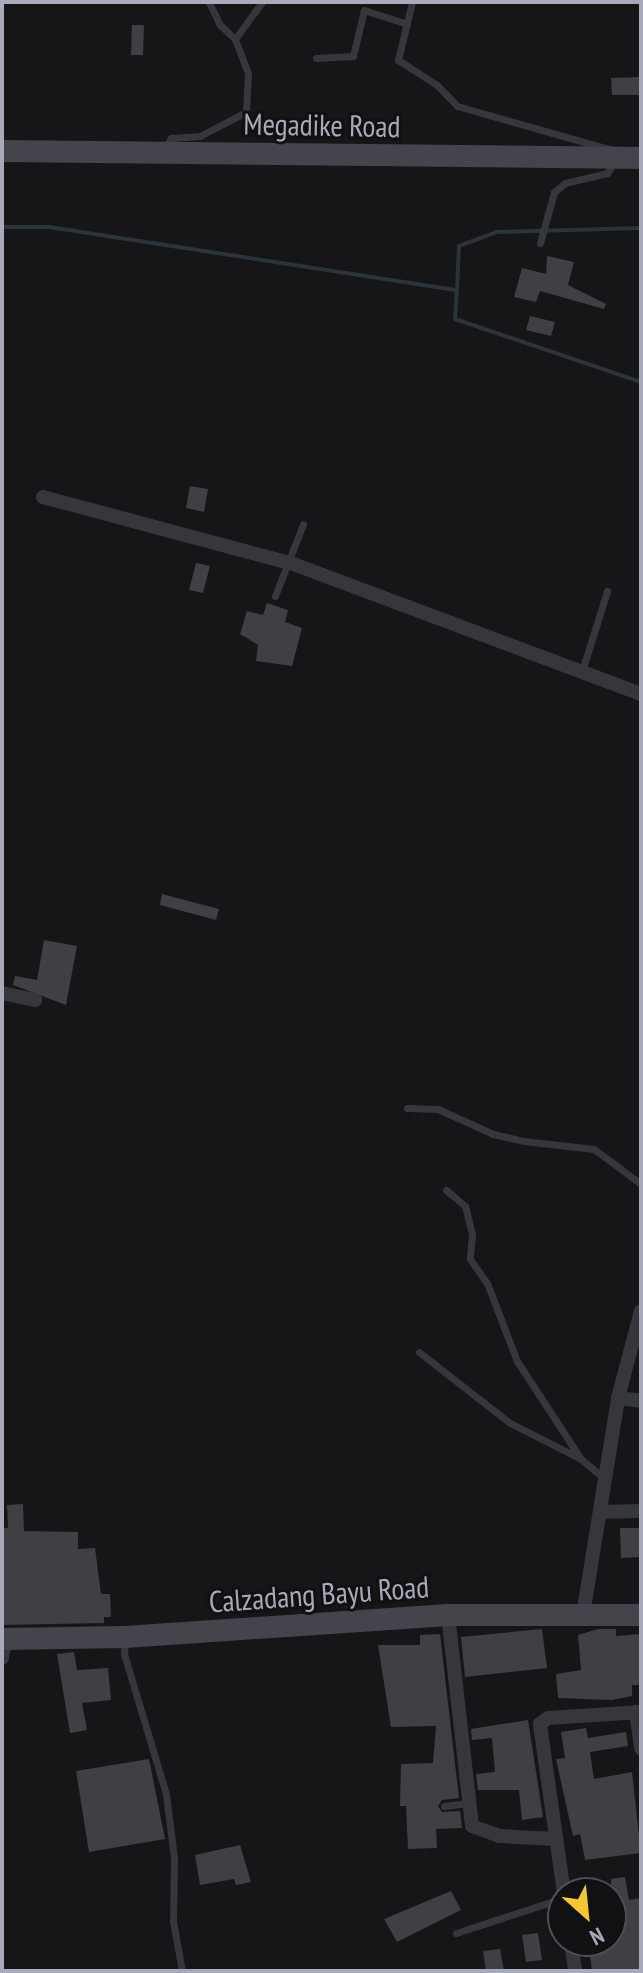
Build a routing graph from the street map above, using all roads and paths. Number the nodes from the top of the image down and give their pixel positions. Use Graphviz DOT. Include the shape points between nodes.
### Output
graph roads {
  1 [pos="209,2"];
  2 [pos="262,2"];
  3 [pos="412,2"];
  4 [pos="365,6"];
  5 [pos="407,24"];
  6 [pos="235,39"];
  7 [pos="316,58"];
  8 [pos="162,153"];
  9 [pos="4,154"];
  10 [pos="641,158"];
  11 [pos="616,159"];
  12 [pos="540,240"];
  13 [pos="43,497"];
  14 [pos="303,524"];
  15 [pos="285,561"];
  16 [pos="607,591"];
  17 [pos="275,596"];
  18 [pos="582,671"];
  19 [pos="641,694"];
  20 [pos="2,993"];
  21 [pos="35,1000"];
  22 [pos="407,1108"];
  23 [pos="641,1184"];
  24 [pos="446,1190"];
  25 [pos="641,1311"];
  26 [pos="419,1352"];
  27 [pos="618,1398"];
  28 [pos="641,1401"];
  29 [pos="581,1459"];
  30 [pos="606,1480"];
  31 [pos="641,1511"];
  32 [pos="600,1512"];
  33 [pos="448,1615"];
  34 [pos="583,1615"];
  35 [pos="641,1615"];
  36 [pos="125,1637"];
  37 [pos="3,1645"];
  38 [pos="639,1712"];
  39 [pos="641,1749"];
  40 [pos="469,1803"];
  41 [pos="444,1806"];
  42 [pos="555,1839"];
  43 [pos="560,1877"];
  44 [pos="547,1901"];
  45 [pos="456,1933"];
  46 [pos="182,1971"];
  1 -- 6 [label="lane" via="220,25"];
  2 -- 6 [label="lane"];
  3 -- 5 [label="lane"];
  4 -- 5 [label="lane"];
  4 -- 7 [label="lane" via="353,56"];
  5 -- 11 [label="lane" via="398,60 437,85 457,106 596,142 612,149"];
  6 -- 8 [label="lane" via="248,73 246,112 200,136 171,138"];
  8 -- 9 [label="street, Megadike Road"];
  8 -- 11 [label="street, Megadike Road"];
  10 -- 11 [label="street, Megadike Road"];
  11 -- 12 [label="lane" via="607,173 565,183 554,192"];
  13 -- 15 [label="street"];
  14 -- 15 [label="lane"];
  15 -- 17 [label="lane"];
  15 -- 18 [label="street"];
  16 -- 18 [label="lane"];
  18 -- 19 [label="street"];
  20 -- 21 [label="street"];
  22 -- 23 [label="lane" via="438,1109 493,1134 524,1141 594,1149"];
  24 -- 29 [label="lane" via="465,1206 472,1234 470,1259 487,1283 517,1361"];
  25 -- 27 [label="street"];
  26 -- 29 [label="lane" via="510,1423"];
  27 -- 28 [label="street"];
  27 -- 30 [label="street"];
  29 -- 30 [label="lane"];
  30 -- 32 [label="street"];
  31 -- 32 [label="street"];
  32 -- 34 [label="street"];
  33 -- 34 [label="street, Calzadang Bayu Road"];
  33 -- 36 [label="street, Calzadang Bayu Road"];
  33 -- 40 [label="street"];
  34 -- 35 [label="street, Calzadang Bayu Road"];
  36 -- 37 [label="street, Calzadang Bayu Road"];
  36 -- 46 [label="lane" via="124,1654 166,1794 174,1858 173,1921"];
  38 -- 39 [label="street"];
  38 -- 42 [label="street" via="541,1721"];
  40 -- 41 [label="lane"];
  40 -- 42 [label="street" via="472,1826 479,1832"];
  42 -- 43 [label="street"];
  44 -- 45 [label="lane"];
}
